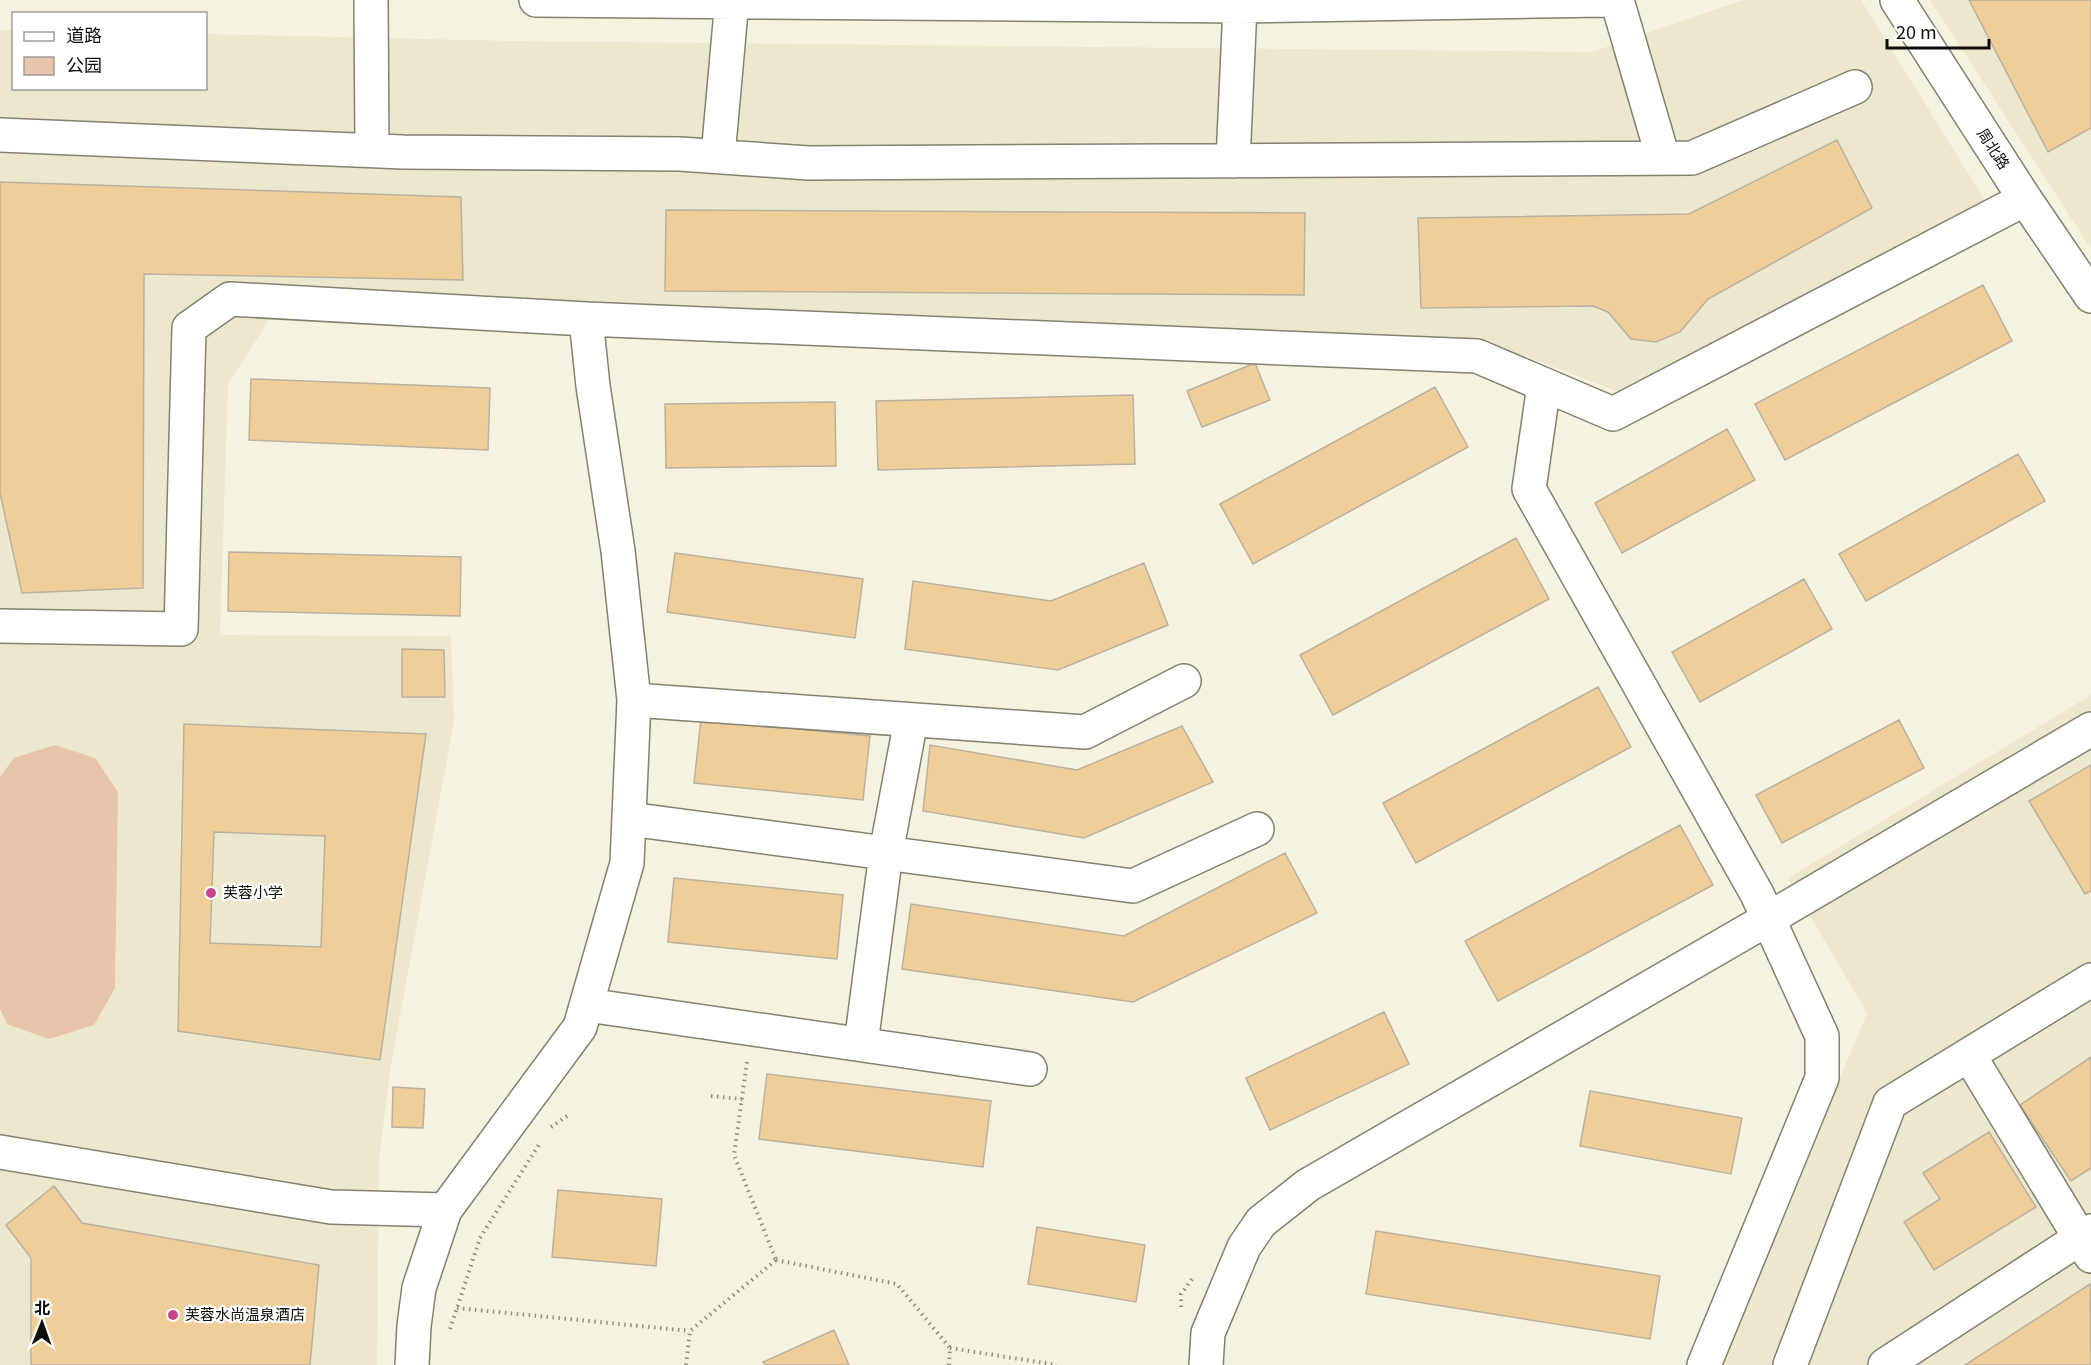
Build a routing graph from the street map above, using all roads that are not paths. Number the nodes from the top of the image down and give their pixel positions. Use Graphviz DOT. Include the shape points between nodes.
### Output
graph roads {
  1 [pos="371,0"];
  2 [pos="536,0"];
  3 [pos="1606,0"];
  4 [pos="1617,0"];
  5 [pos="1897,0"];
  6 [pos="732,1"];
  7 [pos="1398,2"];
  8 [pos="1240,6"];
  9 [pos="1855,87"];
  10 [pos="0,135"];
  11 [pos="372,150"];
  12 [pos="717,156"];
  13 [pos="1663,158"];
  14 [pos="1233,161"];
  15 [pos="2025,199"];
  16 [pos="2091,296"];
  17 [pos="586,319"];
  18 [pos="1544,385"];
  19 [pos="0,626"];
  20 [pos="1184,681"];
  21 [pos="634,700"];
  22 [pos="911,720"];
  23 [pos="2091,729"];
  24 [pos="629,819"];
  25 [pos="1257,829"];
  26 [pos="886,853"];
  27 [pos="1768,920"];
  28 [pos="2091,980"];
  29 [pos="586,1005"];
  30 [pos="861,1044"];
  31 [pos="1969,1055"];
  32 [pos="1030,1069"];
  33 [pos="0,1152"];
  34 [pos="445,1210"];
  35 [pos="2087,1241"];
  36 [pos="412,1365"];
  37 [pos="1206,1365"];
  38 [pos="1704,1365"];
  39 [pos="1790,1365"];
  40 [pos="1885,1365"];
  1 -- 11 [label="street"];
  2 -- 6 [label="street"];
  3 -- 7 [label="street"];
  4 -- 13 [label="street"];
  5 -- 15 [label="street, 周北路"];
  6 -- 8 [label="street"];
  6 -- 12 [label="street"];
  7 -- 8 [label="street"];
  8 -- 14 [label="street"];
  9 -- 13 [label="street" via="1692,158"];
  10 -- 11 [label="street"];
  11 -- 12 [label="street"];
  12 -- 14 [label="street" via="807,163"];
  13 -- 14 [label="street"];
  15 -- 16 [label="street, 周北路"];
  15 -- 18 [label="street" via="1613,414"];
  17 -- 18 [label="street" via="1477,356"];
  17 -- 19 [label="street" via="230,299 189,328 181,629"];
  17 -- 21 [label="street"];
  18 -- 27 [label="street" via="1529,489"];
  20 -- 22 [label="street" via="1085,732"];
  21 -- 22 [label="street"];
  21 -- 24 [label="street"];
  22 -- 26 [label="street"];
  23 -- 27 [label="street"];
  24 -- 26 [label="street"];
  24 -- 29 [label="street" via="627,863"];
  25 -- 26 [label="street" via="1133,886"];
  26 -- 30 [label="street"];
  27 -- 37 [label="street" via="1308,1185 1261,1222 1244,1247 1208,1333"];
  27 -- 38 [label="street" via="1822,1036 1822,1078"];
  28 -- 31 [label="street"];
  29 -- 30 [label="street"];
  29 -- 34 [label="street" via="580,1027"];
  30 -- 32 [label="street"];
  31 -- 35 [label="street"];
  31 -- 39 [label="street" via="1890,1103"];
  33 -- 34 [label="street" via="331,1207"];
  34 -- 36 [label="street" via="418,1288"];
  35 -- 40 [label="street"];
}
